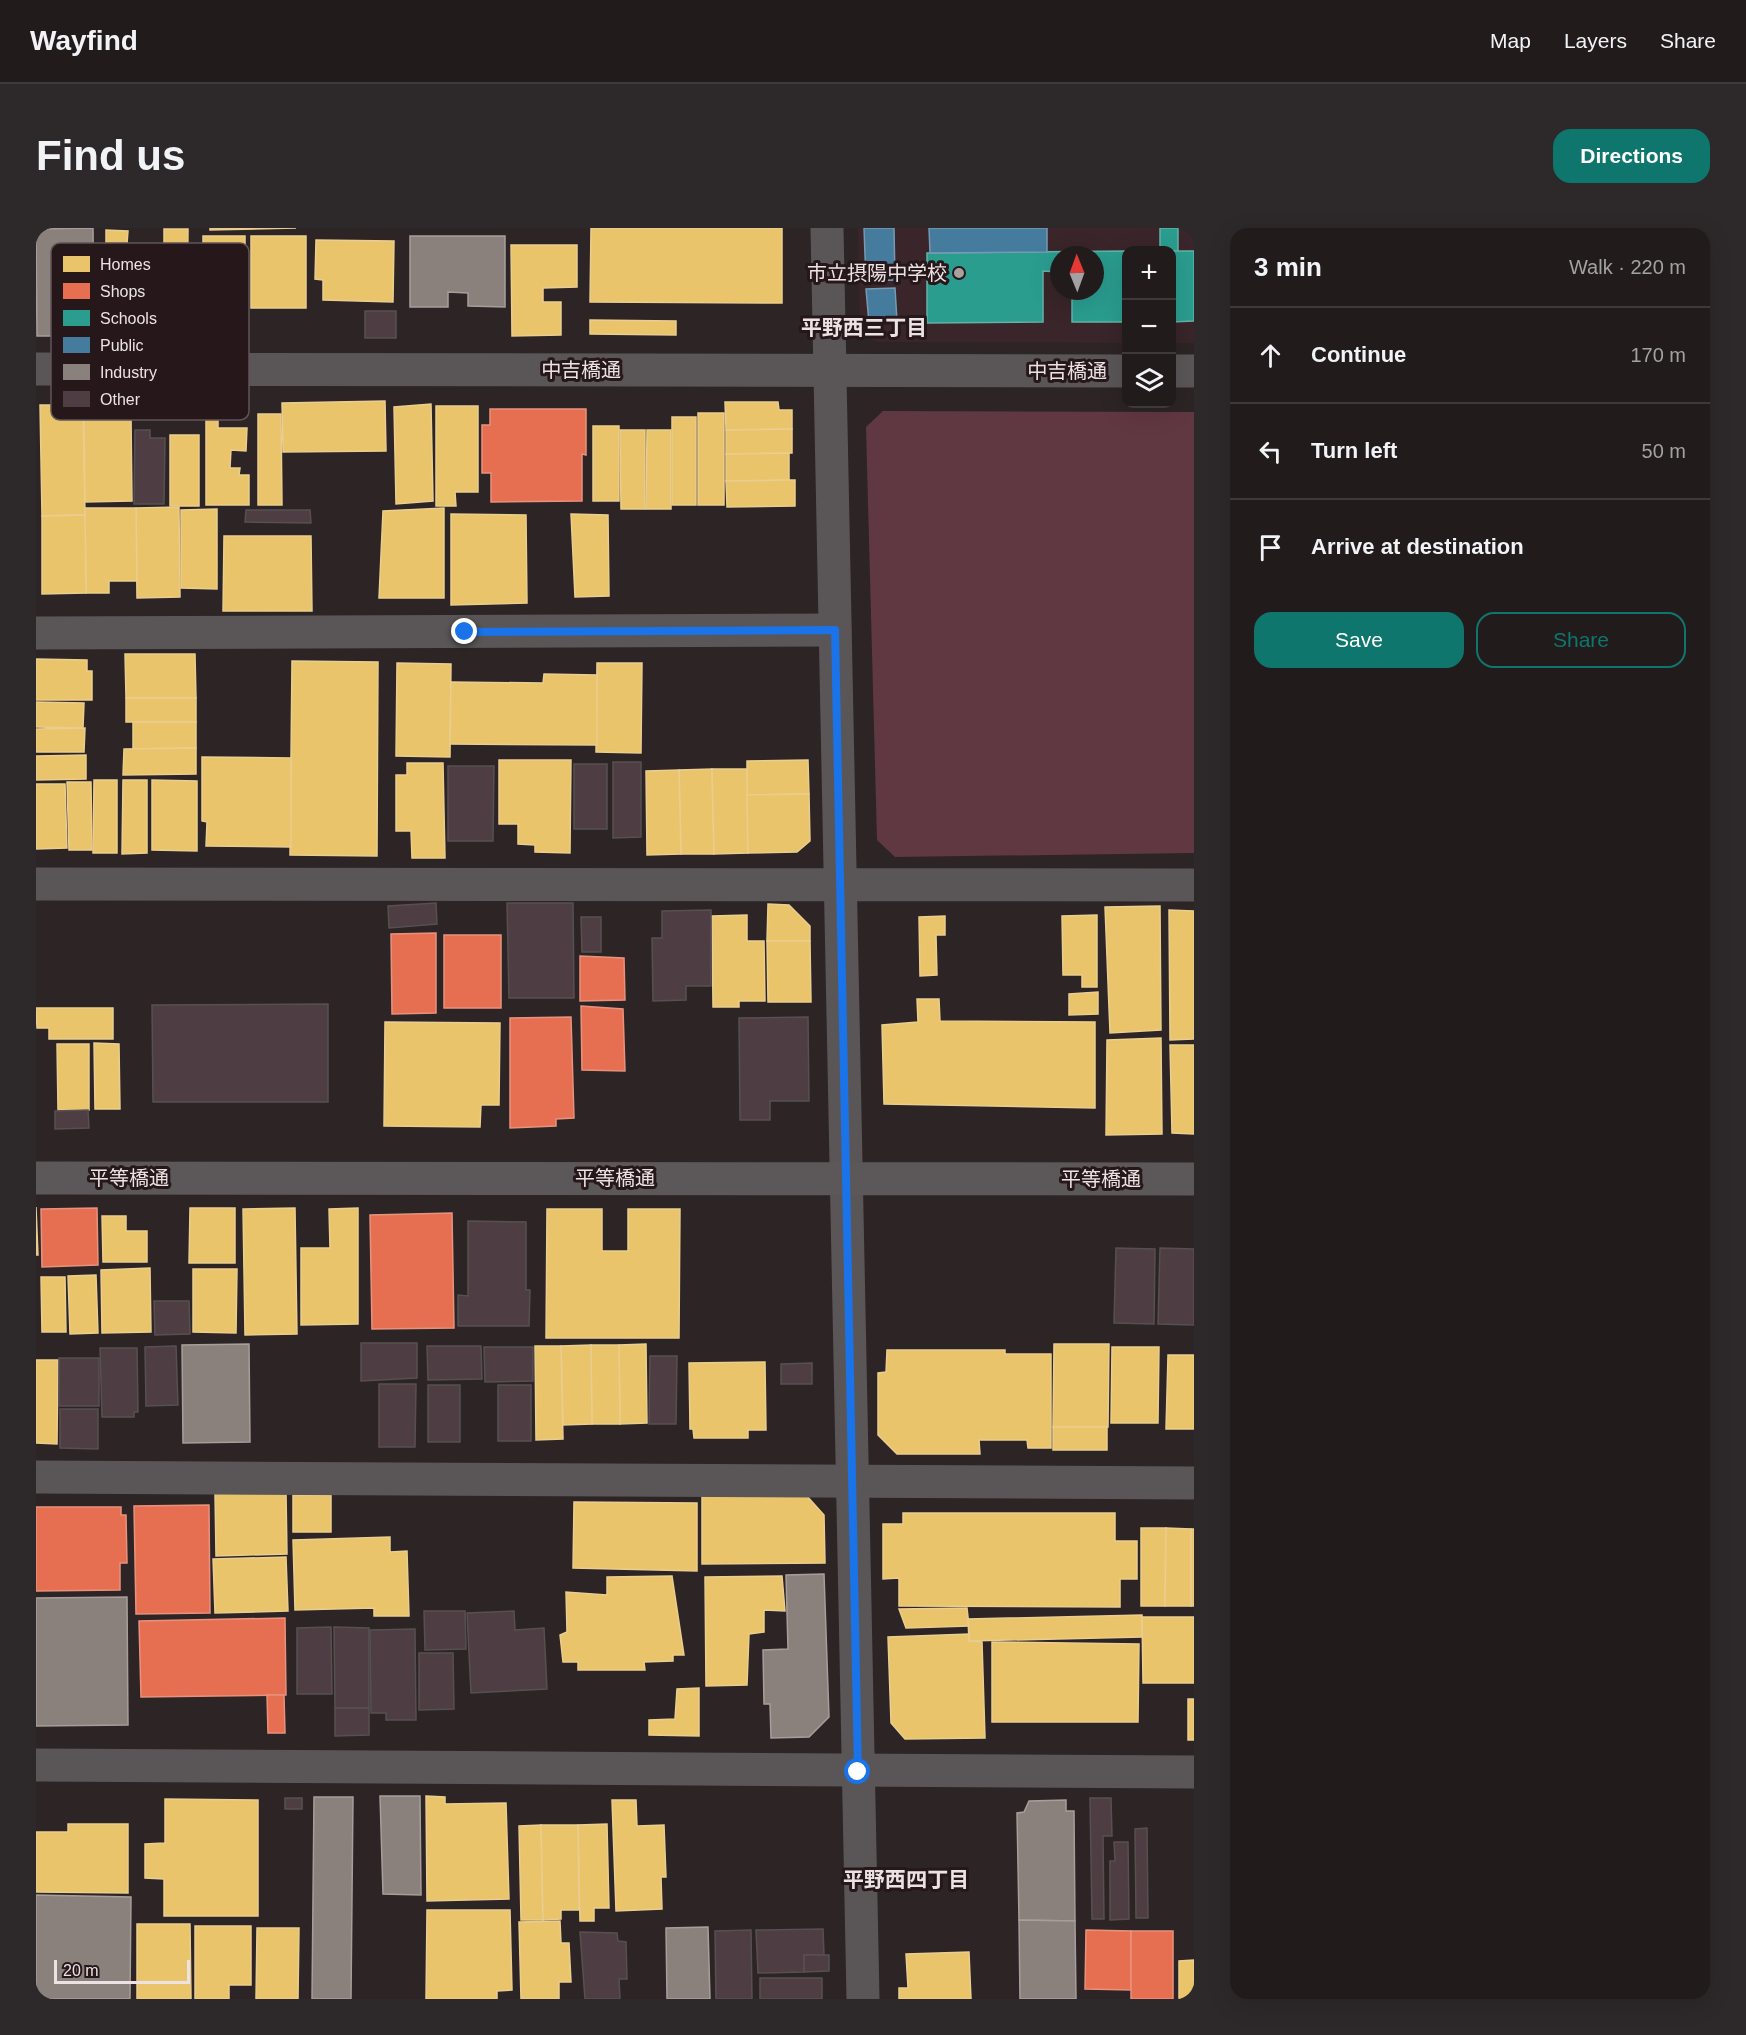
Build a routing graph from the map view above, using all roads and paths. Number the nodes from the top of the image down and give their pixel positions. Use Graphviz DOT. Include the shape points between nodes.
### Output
graph roads {
  1 [pos="827,228"];
  2 [pos="36,369"];
  3 [pos="51,369"];
  4 [pos="249,369"];
  5 [pos="831,370"];
  6 [pos="1122,371"];
  7 [pos="1176,371"];
  8 [pos="1194,371"];
  9 [pos="835,630"];
  10 [pos="36,633"];
  11 [pos="36,884"];
  12 [pos="840,884"];
  13 [pos="1194,885"];
  14 [pos="36,1178"];
  15 [pos="846,1178"];
  16 [pos="1194,1179"];
  17 [pos="36,1477"];
  18 [pos="852,1481"];
  19 [pos="1194,1483"];
  20 [pos="36,1765"];
  21 [pos="858,1772"];
  22 [pos="1194,1772"];
  23 [pos="863,1999"];
  1 -- 5 [label="street"];
  2 -- 3 [label="street, 中吉橋通"];
  4 -- 5 [label="street, 中吉橋通"];
  5 -- 6 [label="street, 中吉橋通"];
  5 -- 9 [label="street"];
  7 -- 8 [label="street"];
  9 -- 10 [label="street"];
  9 -- 12 [label="street"];
  11 -- 12 [label="street"];
  12 -- 13 [label="street"];
  12 -- 15 [label="street"];
  14 -- 15 [label="street, 平等橋通"];
  15 -- 16 [label="street, 平等橋通"];
  15 -- 18 [label="street"];
  17 -- 18 [label="street"];
  18 -- 19 [label="street"];
  18 -- 21 [label="street"];
  20 -- 21 [label="street"];
  21 -- 22 [label="street"];
  21 -- 23 [label="street"];
}
